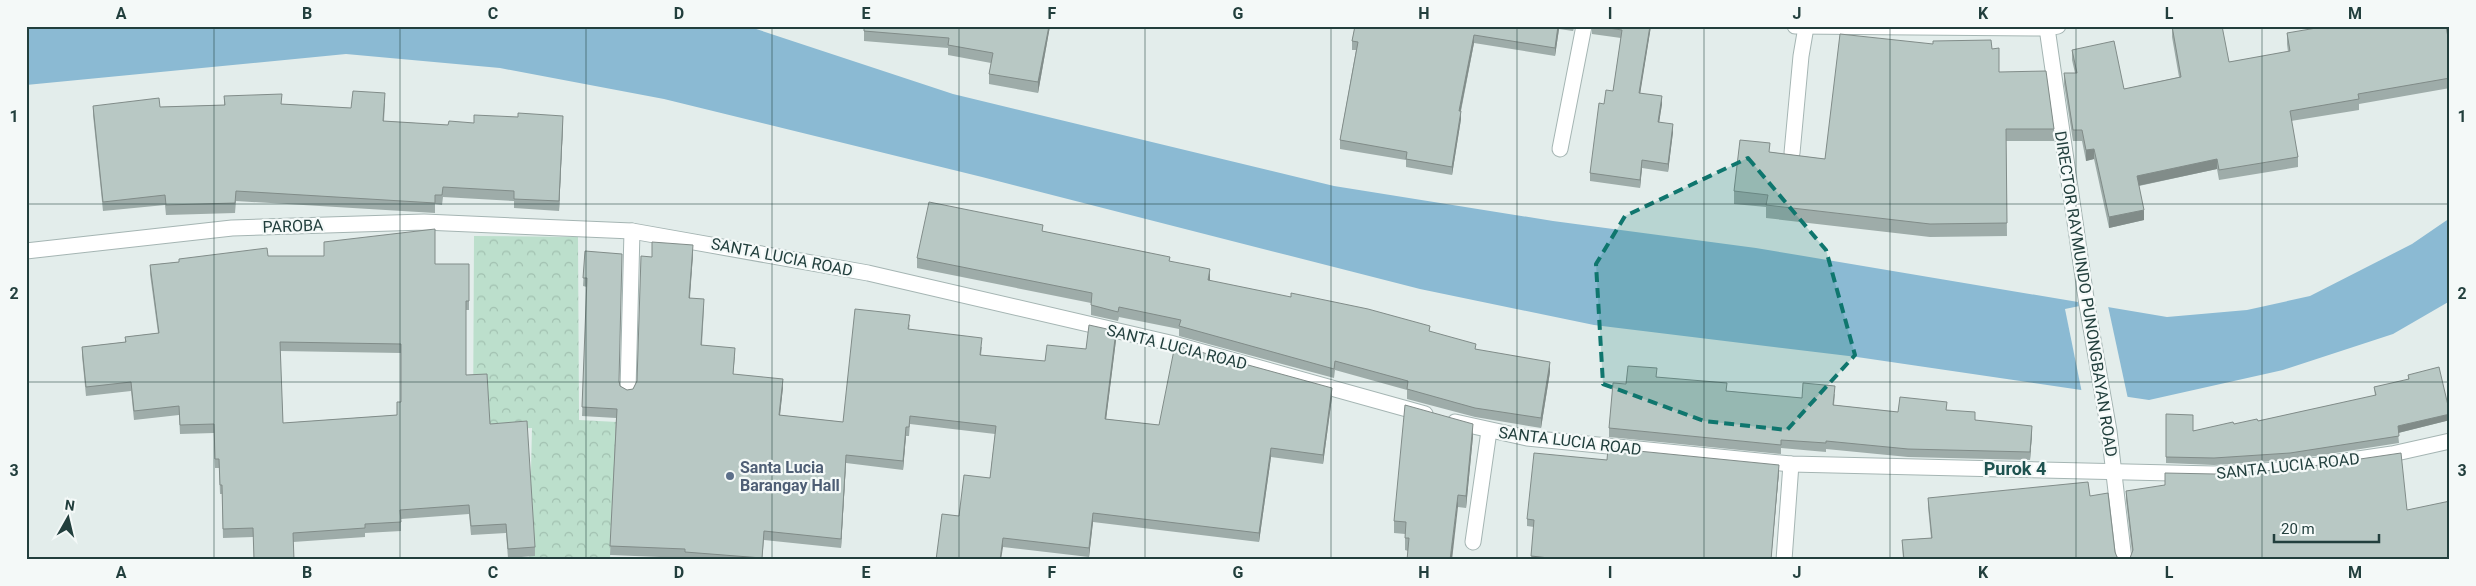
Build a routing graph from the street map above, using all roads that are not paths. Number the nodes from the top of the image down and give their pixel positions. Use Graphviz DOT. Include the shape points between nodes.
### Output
graph roads {
  1 [pos="1584,26"];
  2 [pos="1800,27"];
  3 [pos="2052,27"];
  4 [pos="1560,150"];
  5 [pos="1792,153"];
  6 [pos="561,228"];
  7 [pos="632,231"];
  8 [pos="26,251"];
  9 [pos="628,390"];
  10 [pos="1489,431"];
  11 [pos="2450,441"];
  12 [pos="1791,464"];
  13 [pos="2112,471"];
  14 [pos="1473,542"];
  15 [pos="1784,560"];
  16 [pos="2124,560"];
  1 -- 4 [label="street"];
  2 -- 3 [label="street"];
  2 -- 5 [label="street" via="1801,56"];
  3 -- 13 [label="street, DIRECTOR RAYMUNDO PUNONGBAYAN ROAD" via="2087,305 2109,431"];
  6 -- 7 [label="street, SANTA LUCIA ROAD"];
  6 -- 8 [label="street, PAROBA" via="424,222 232,228"];
  7 -- 9 [label="street"];
  7 -- 10 [label="street, SANTA LUCIA ROAD" via="868,274 1170,343"];
  10 -- 12 [label="street, SANTA LUCIA ROAD" via="1527,438"];
  10 -- 14 [label="street"];
  11 -- 13 [label="street, SANTA LUCIA ROAD" via="2392,454 2291,469 2214,474"];
  12 -- 13 [label="street, SANTA LUCIA ROAD"];
  12 -- 15 [label="street"];
  13 -- 16 [label="street, DIRECTOR RAYMUNDO PUNONGBAYAN ROAD"];
}
